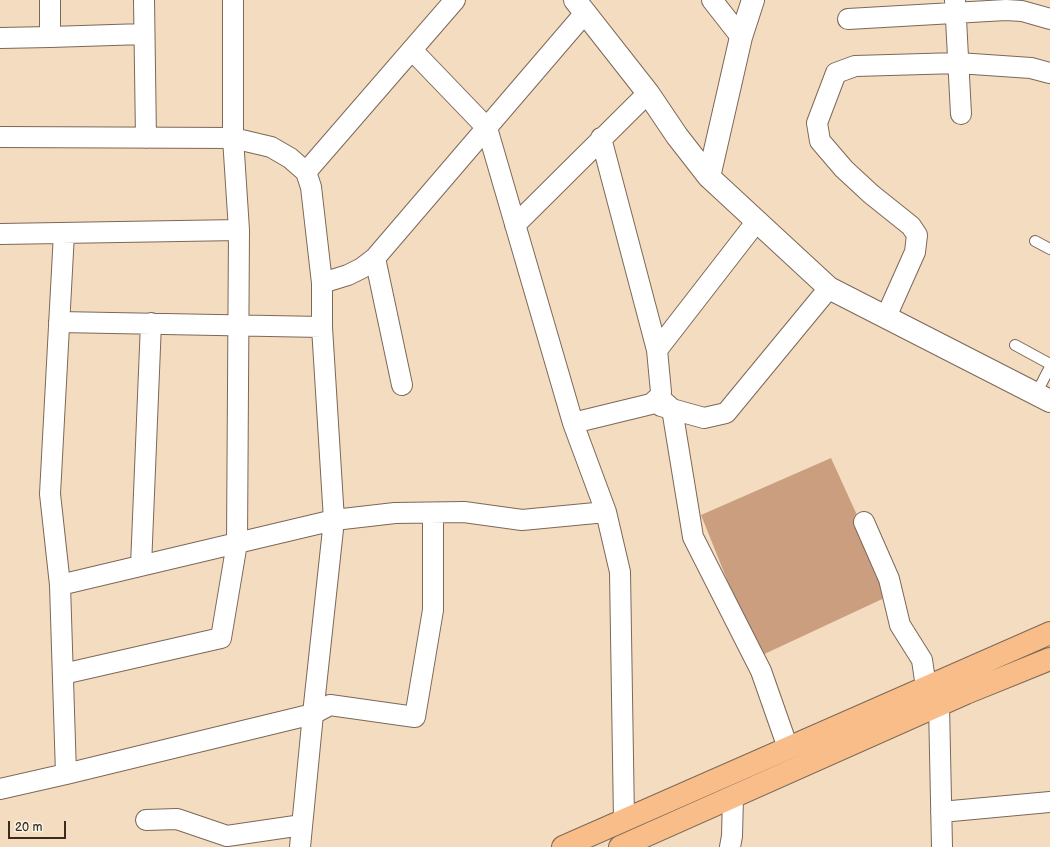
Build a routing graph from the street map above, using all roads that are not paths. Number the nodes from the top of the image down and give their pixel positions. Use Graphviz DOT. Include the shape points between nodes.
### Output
graph roads {
  1 [pos="50,0"];
  2 [pos="144,0"];
  3 [pos="233,0"];
  4 [pos="455,0"];
  5 [pos="712,0"];
  6 [pos="753,0"];
  7 [pos="580,6"];
  8 [pos="956,6"];
  9 [pos="848,19"];
  10 [pos="1050,19"];
  11 [pos="144,34"];
  12 [pos="50,37"];
  13 [pos="741,37"];
  14 [pos="0,38"];
  15 [pos="412,50"];
  16 [pos="958,63"];
  17 [pos="1050,72"];
  18 [pos="648,93"];
  19 [pos="961,114"];
  20 [pos="487,128"];
  21 [pos="0,138"];
  22 [pos="146,138"];
  23 [pos="233,138"];
  24 [pos="601,138"];
  25 [pos="306,172"];
  26 [pos="708,177"];
  27 [pos="757,221"];
  28 [pos="515,225"];
  29 [pos="239,230"];
  30 [pos="64,233"];
  31 [pos="0,234"];
  32 [pos="1035,241"];
  33 [pos="1050,249"];
  34 [pos="376,258"];
  35 [pos="322,283"];
  36 [pos="829,288"];
  37 [pos="886,317"];
  38 [pos="59,322"];
  39 [pos="151,323"];
  40 [pos="238,324"];
  41 [pos="322,327"];
  42 [pos="1015,345"];
  43 [pos="657,350"];
  44 [pos="1050,364"];
  45 [pos="1050,367"];
  46 [pos="402,385"];
  47 [pos="1043,397"];
  48 [pos="661,403"];
  49 [pos="573,423"];
  50 [pos="606,512"];
  51 [pos="433,513"];
  52 [pos="334,520"];
  53 [pos="864,522"];
  54 [pos="237,543"];
  55 [pos="141,566"];
  56 [pos="60,585"];
  57 [pos="1050,633"];
  58 [pos="1050,659"];
  59 [pos="63,674"];
  60 [pos="926,687"];
  61 [pos="939,705"];
  62 [pos="313,714"];
  63 [pos="788,748"];
  64 [pos="66,774"];
  65 [pos="0,789"];
  66 [pos="733,797"];
  67 [pos="1050,802"];
  68 [pos="942,812"];
  69 [pos="146,820"];
  70 [pos="624,820"];
  71 [pos="302,825"];
  72 [pos="300,847"];
  73 [pos="563,847"];
  74 [pos="620,847"];
  75 [pos="730,847"];
  76 [pos="942,847"];
  1 -- 12 [label="street"];
  2 -- 11 [label="street"];
  3 -- 23 [label="street"];
  4 -- 15 [label="street"];
  5 -- 13 [label="street"];
  6 -- 13 [label="street"];
  7 -- 18 [label="street"];
  7 -- 20 [label="street"];
  8 -- 9 [label="street"];
  8 -- 10 [label="street" via="1022,11"];
  8 -- 16 [label="street"];
  11 -- 12 [label="street"];
  11 -- 22 [label="street"];
  12 -- 14 [label="street"];
  13 -- 26 [label="street"];
  15 -- 20 [label="street"];
  15 -- 25 [label="street"];
  16 -- 17 [label="street" via="1031,68"];
  16 -- 19 [label="street"];
  16 -- 37 [label="street" via="855,66 836,72 818,123 820,141 844,169 870,194 911,226 917,235 915,252"];
  18 -- 24 [label="street"];
  18 -- 26 [label="street"];
  20 -- 28 [label="street"];
  20 -- 34 [label="street"];
  21 -- 22 [label="street"];
  22 -- 23 [label="street"];
  23 -- 25 [label="street" via="271,147 290,158"];
  23 -- 29 [label="street"];
  24 -- 28 [label="street"];
  24 -- 43 [label="street"];
  25 -- 35 [label="street" via="311,187"];
  26 -- 27 [label="street"];
  27 -- 36 [label="street"];
  27 -- 43 [label="street"];
  28 -- 49 [label="street"];
  29 -- 30 [label="street"];
  29 -- 40 [label="street"];
  30 -- 31 [label="street"];
  30 -- 38 [label="street"];
  32 -- 33 [label="lane"];
  34 -- 35 [label="street" via="362,268"];
  34 -- 46 [label="street"];
  35 -- 41 [label="street"];
  36 -- 37 [label="street"];
  36 -- 48 [label="street" via="726,414 704,418"];
  37 -- 47 [label="street"];
  38 -- 39 [label="street"];
  38 -- 56 [label="street" via="50,494"];
  39 -- 40 [label="street"];
  39 -- 55 [label="street"];
  40 -- 41 [label="street"];
  40 -- 54 [label="street"];
  41 -- 52 [label="street"];
  42 -- 44 [label="lane"];
  43 -- 48 [label="street"];
  45 -- 47 [label="lane"];
  48 -- 49 [label="street"];
  48 -- 63 [label="street" via="693,537 760,671"];
  49 -- 50 [label="street"];
  50 -- 51 [label="street" via="522,520 464,512"];
  50 -- 70 [label="street" via="620,572"];
  51 -- 52 [label="street" via="395,513"];
  51 -- 62 [label="street" via="433,610 414,717 330,705"];
  52 -- 54 [label="street"];
  52 -- 62 [label="street"];
  53 -- 60 [label="street" via="889,579 900,625 922,660"];
  54 -- 55 [label="street"];
  54 -- 59 [label="street" via="222,638"];
  55 -- 56 [label="street"];
  56 -- 59 [label="street"];
  57 -- 60 [label="main road"];
  58 -- 61 [label="main road"];
  59 -- 64 [label="street"];
  60 -- 63 [label="main road"];
  61 -- 66 [label="main road"];
  61 -- 68 [label="street"];
  62 -- 64 [label="street"];
  62 -- 71 [label="street"];
  63 -- 70 [label="main road"];
  64 -- 65 [label="street"];
  66 -- 74 [label="main road"];
  66 -- 75 [label="street"];
  67 -- 68 [label="street"];
  68 -- 76 [label="street"];
  69 -- 71 [label="street" via="177,819 227,836"];
  70 -- 73 [label="main road"];
  71 -- 72 [label="street"];
}
